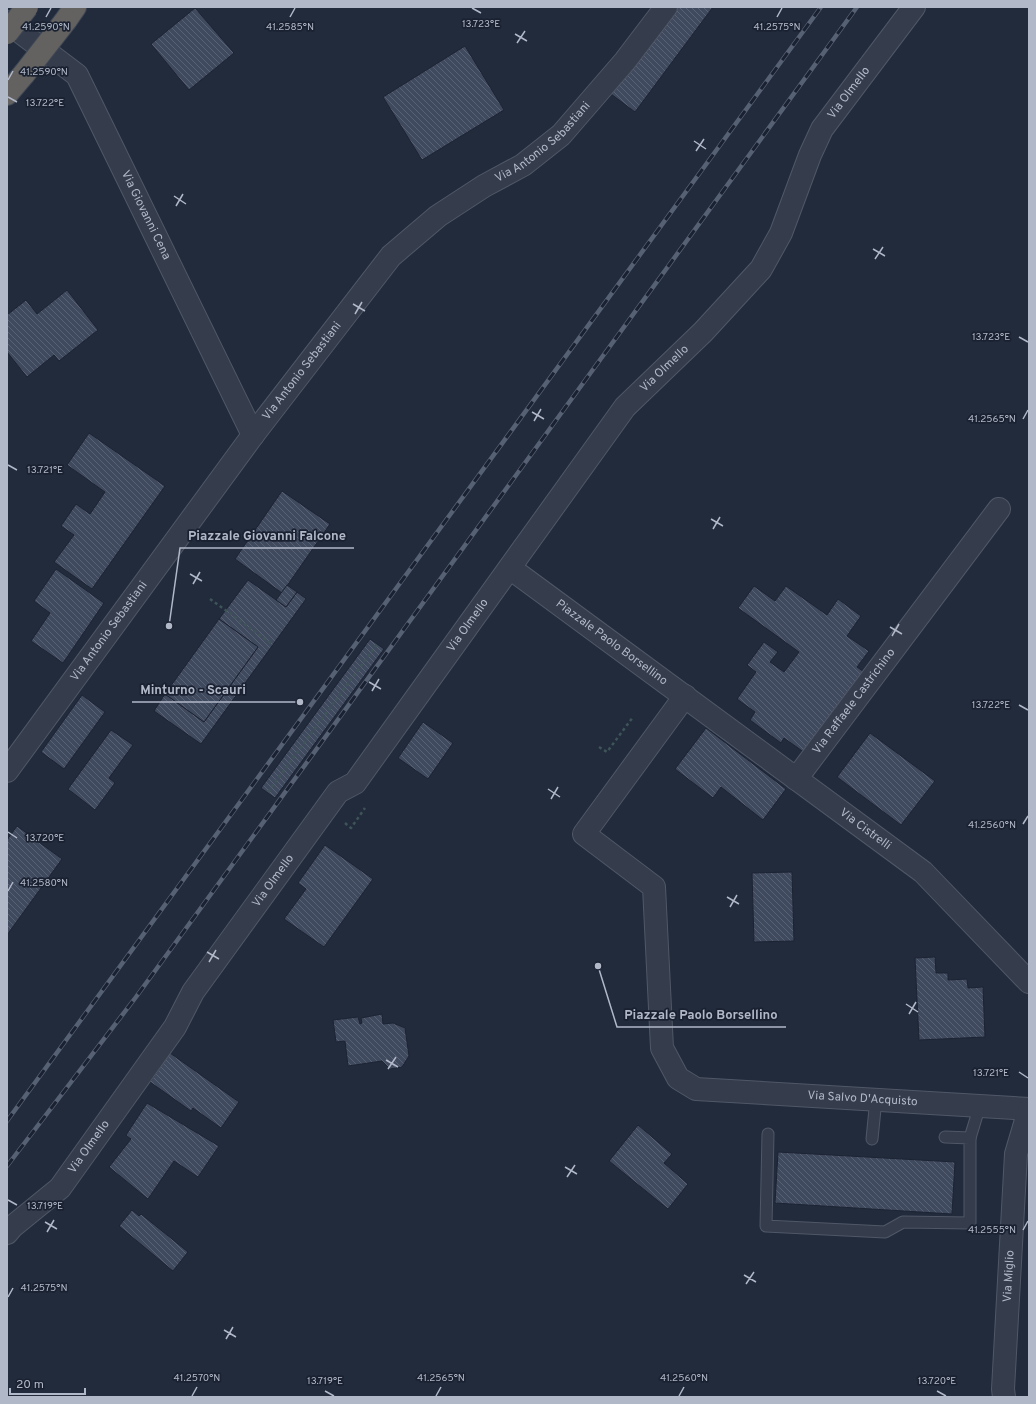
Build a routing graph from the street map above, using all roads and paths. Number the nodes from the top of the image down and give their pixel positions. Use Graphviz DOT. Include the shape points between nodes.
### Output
graph roads {
  1 [pos="27,7"];
  2 [pos="666,7"];
  3 [pos="914,7"];
  4 [pos="70,13"];
  5 [pos="7,22"];
  6 [pos="7,33"];
  7 [pos="7,94"];
  8 [pos="253,435"];
  9 [pos="999,509"];
  10 [pos="510,568"];
  11 [pos="210,599"];
  12 [pos="236,613"];
  13 [pos="234,617"];
  14 [pos="265,633"];
  15 [pos="263,637"];
  16 [pos="272,644"];
  17 [pos="377,644"];
  18 [pos="685,696"];
  19 [pos="633,717"];
  20 [pos="599,747"];
  21 [pos="7,771"];
  22 [pos="796,778"];
  23 [pos="268,792"];
  24 [pos="365,808"];
  25 [pos="351,828"];
  26 [pos="1029,982"];
  27 [pos="876,1099"];
  28 [pos="980,1106"];
  29 [pos="1029,1109"];
  30 [pos="768,1134"];
  31 [pos="945,1137"];
  32 [pos="970,1138"];
  33 [pos="872,1139"];
  34 [pos="7,1233"];
  35 [pos="1004,1397"];
  1 -- 6 [label="highway, bridge"];
  2 -- 8 [label="street, Via Antonio Sebastiani" via="626,61 561,135 523,165 484,186 438,216 391,256"];
  3 -- 10 [label="street, Via Olmello" via="822,129 781,233 761,269 703,332 624,407"];
  4 -- 7 [label="highway, bridge"];
  5 -- 8 [label="street, Via Giovanni Cena" via="77,75"];
  8 -- 21 [label="street, Via Antonio Sebastiani"];
  9 -- 22 [label="street, Via Raffaele Castrichino"];
  10 -- 18 [label="street, Piazzale Paolo Borsellino"];
  10 -- 34 [label="street, Via Olmello" via="355,783 338,792 193,992 175,1027 60,1188"];
  11 -- 13 [label="path"];
  12 -- 13 [label="path"];
  13 -- 15 [label="path"];
  14 -- 15 [label="path"];
  15 -- 16 [label="path"];
  17 -- 23 [label="path"];
  18 -- 22 [label="street, Via Cistrelli"];
  18 -- 27 [label="street, Via Salvo D'Acquisto" via="584,834 654,887 662,1048 678,1078 696,1089"];
  19 -- 20 [label="path" via="607,752"];
  22 -- 26 [label="street, Via Cistrelli" via="923,872"];
  24 -- 25 [label="path"];
  27 -- 28 [label="street, Via Salvo D'Acquisto"];
  27 -- 33 [label="lane"];
  28 -- 29 [label="street, Via Salvo D'Acquisto"];
  28 -- 32 [label="lane"];
  29 -- 35 [label="street, Via Miglio" via="1016,1154"];
  30 -- 32 [label="lane" via="766,1226 885,1232 903,1222 970,1223"];
  31 -- 32 [label="lane"];
}
